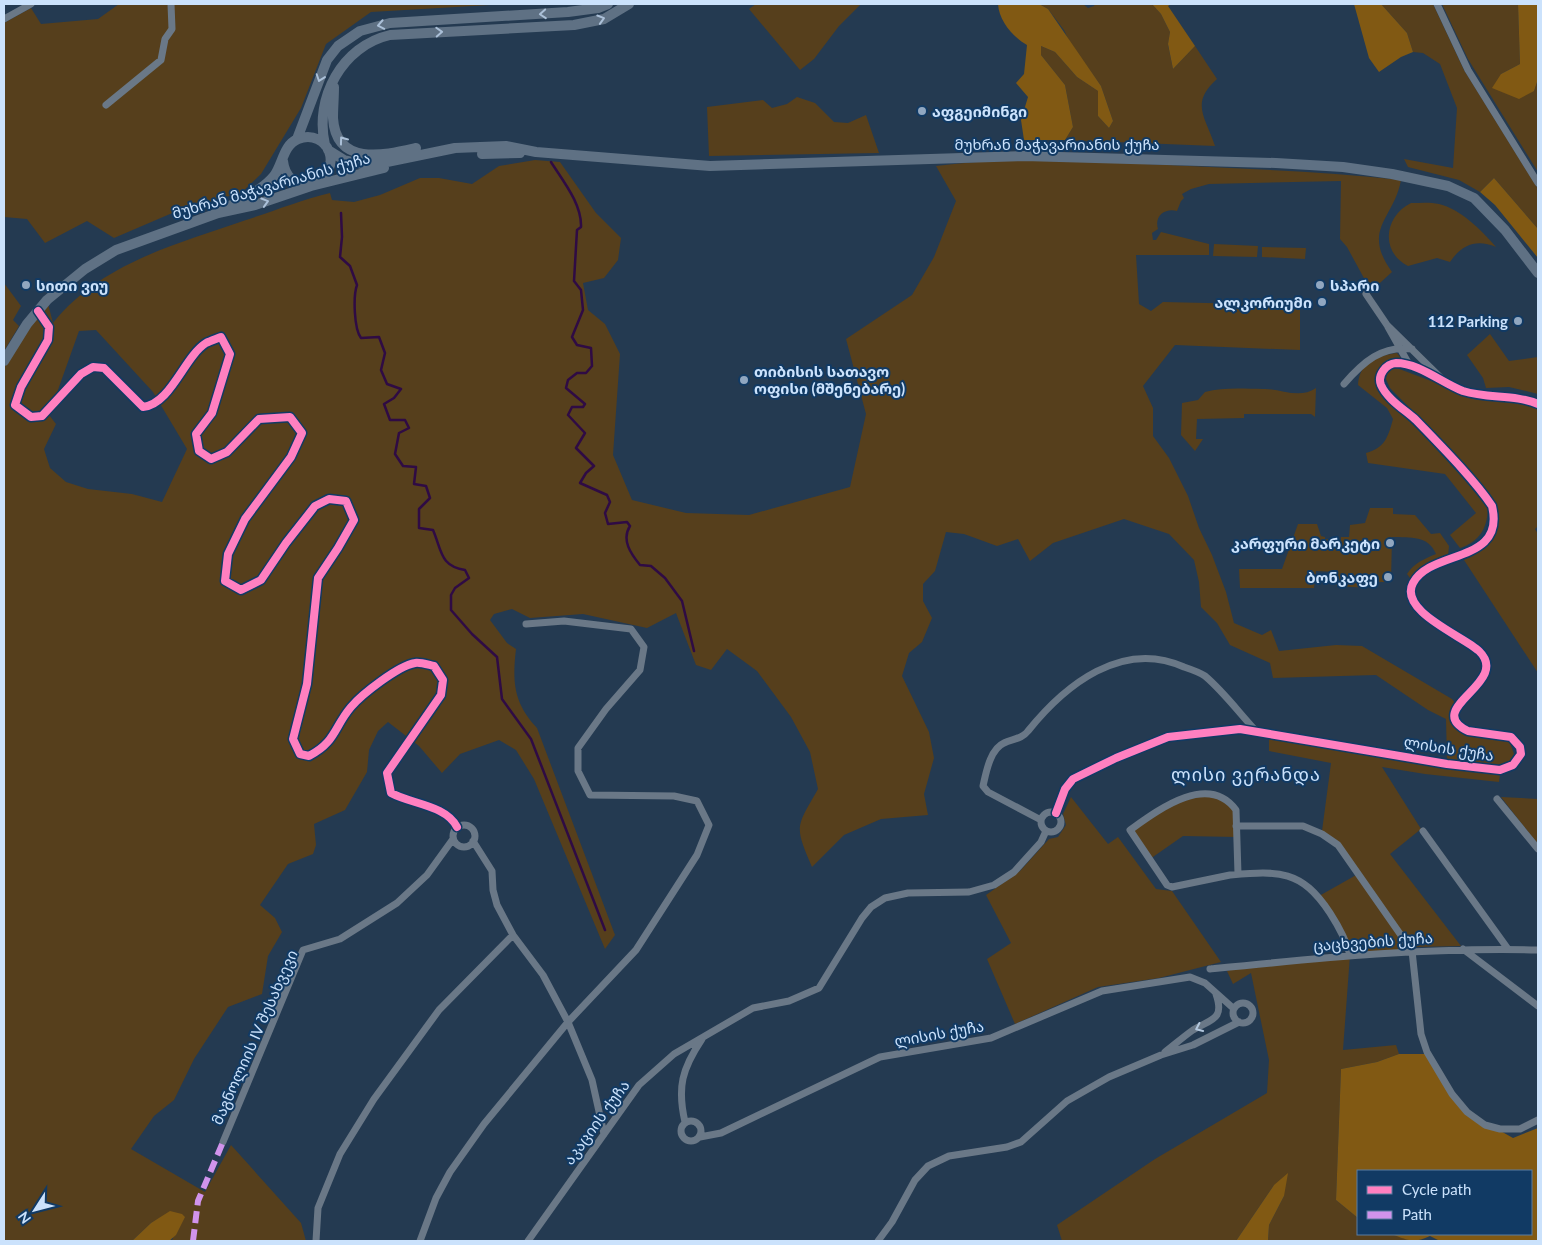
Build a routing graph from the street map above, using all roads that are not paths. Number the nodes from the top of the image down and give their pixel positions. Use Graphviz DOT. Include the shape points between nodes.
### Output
graph roads {
  1 [pos="31,4"];
  2 [pos="171,4"];
  3 [pos="608,4"];
  4 [pos="629,4"];
  5 [pos="1437,4"];
  6 [pos="4,19"];
  7 [pos="334,81"];
  8 [pos="106,105"];
  9 [pos="297,139"];
  10 [pos="506,146"];
  11 [pos="327,148"];
  12 [pos="536,152"];
  13 [pos="283,161"];
  14 [pos="1538,183"];
  15 [pos="311,186"];
  16 [pos="218,213"];
  17 [pos="1538,273"];
  18 [pos="1366,294"];
  19 [pos="38,310"];
  20 [pos="1387,325"];
  21 [pos="1399,348"];
  22 [pos="1412,349"];
  23 [pos="4,361"];
  24 [pos="1410,366"];
  25 [pos="1445,382"];
  26 [pos="1344,384"];
  27 [pos="1538,404"];
  28 [pos="526,624"];
  29 [pos="1257,732"];
  30 [pos="1497,799"];
  31 [pos="1056,813"];
  32 [pos="1040,820"];
  33 [pos="1236,826"];
  34 [pos="458,827"];
  35 [pos="1046,831"];
  36 [pos="1423,831"];
  37 [pos="453,839"];
  38 [pos="473,841"];
  39 [pos="1538,849"];
  40 [pos="1238,874"];
  41 [pos="513,935"];
  42 [pos="1462,949"];
  43 [pos="1508,949"];
  44 [pos="1538,950"];
  45 [pos="1412,951"];
  46 [pos="1350,955"];
  47 [pos="1210,969"];
  48 [pos="1216,992"];
  49 [pos="1538,1006"];
  50 [pos="1233,1008"];
  51 [pos="568,1022"];
  52 [pos="1239,1022"];
  53 [pos="704,1037"];
  54 [pos="1161,1055"];
  55 [pos="1538,1120"];
  56 [pos="685,1122"];
  57 [pos="604,1134"];
  58 [pos="700,1137"];
  59 [pos="222,1142"];
  60 [pos="316,1241"];
  61 [pos="420,1241"];
  62 [pos="528,1241"];
  63 [pos="878,1241"];
  1 -- 6 [label="street"];
  2 -- 8 [label="street" via="172,30 165,40 161,60"];
  3 -- 9 [label="main road, one-way" via="561,12 390,23 360,31 347,38 327,60"];
  7 -- 4 [label="main road, one-way" via="353,52 377,38 574,25 604,19"];
  5 -- 14 [label="street" via="1468,70"];
  10 -- 7 [label="main road, one-way" via="450,142 364,156 345,145 335,127"];
  7 -- 11 [label="main road" via="322,116"];
  9 -- 11 [label="main road" via="312,138"];
  9 -- 13 [label="main road" via="287,148"];
  10 -- 11 [label="main road, მუხრან მაჭავარიანის ქუჩა" via="450,148 372,164 349,162"];
  10 -- 12 [label="main road, მუხრან მაჭავარიანის ქუჩა"];
  11 -- 15 [label="main road" via="331,157 328,173"];
  12 -- 15 [label="main road, მუხრან მაჭავარიანის ქუჩა" via="445,155"];
  12 -- 17 [label="main road, მუხრან მაჭავარიანის ქუჩა" via="710,166 1024,156 1343,167 1448,186 1474,198 1505,230"];
  13 -- 15 [label="main road" via="292,180"];
  13 -- 16 [label="main road" via="264,187"];
  16 -- 15 [label="main road, მუხრან მაჭავარიანის ქუჩა, one-way" via="255,205"];
  16 -- 19 [label="main road, მუხრან მაჭავარიანის ქუჩა" via="116,250 74,277"];
  18 -- 20 [label="street"];
  19 -- 23 [label="main road, მუხრან მაჭავარიანის ქუჩა"];
  19 -- 34 [label="street" via="49,326 48,340 21,387 15,405 31,417 42,416 81,374 93,367 104,368 143,407 149,407 178,378 196,352 206,343 221,337 230,354 212,413 196,434 199,451 211,459 227,452 259,420 290,418 302,434 291,457 245,519 228,554 225,581 241,590 261,580 315,506 329,499 346,500 354,520 318,578 307,684 293,739 300,754 309,756 322,750 350,708 372,686 415,663 434,666 444,680 441,695 387,773 391,793 453,819"];
  20 -- 21 [label="street"];
  20 -- 22 [label="street"];
  21 -- 22 [label="street"];
  21 -- 24 [label="street"];
  21 -- 26 [label="street" via="1372,357"];
  22 -- 25 [label="street"];
  24 -- 25 [label="street, ლისის ქუჩა"];
  24 -- 29 [label="street, ლისის ქუჩა" via="1396,363 1386,368 1380,377 1382,387 1476,487 1492,506 1494,514 1491,530 1484,542 1462,556 1431,566 1421,573 1412,584 1411,598 1420,610 1478,650 1485,661 1486,669 1480,684 1462,698 1456,709 1458,723 1468,731 1511,737 1520,747 1521,754 1508,769 1500,770"];
  25 -- 27 [label="street, ლისის ქუჩა" via="1472,394 1522,398"];
  28 -- 51 [label="street" via="564,622 631,629 644,647 640,670 578,748 578,771 590,795 674,796 697,801 709,825 697,855 636,950"];
  29 -- 31 [label="street, ლისის ქუჩა" via="1230,730 1168,737 1148,744 1073,779 1065,789"];
  29 -- 32 [label="street" via="1204,675 1167,659 1139,658 1112,663 1049,705 1024,736 1002,744 993,754 984,786 988,792"];
  30 -- 39 [label="street"];
  31 -- 32 [label="street" via="1045,814"];
  31 -- 35 [label="street" via="1061,820 1059,828 1055,832"];
  32 -- 35 [label="street"];
  33 -- 40 [label="street"];
  33 -- 40 [label="street" via="1236,810 1230,802 1223,796 1211,794 1188,796 1166,805 1130,830 1167,885 1172,887"];
  33 -- 45 [label="street" via="1303,826 1338,845"];
  34 -- 37 [label="street" via="453,832"];
  34 -- 38 [label="street" via="471,828"];
  35 -- 53 [label="street" via="1041,842 1014,872 994,885 969,892 908,893 885,898 862,918 819,988 789,1001 753,1008"];
  36 -- 43 [label="street"];
  37 -- 38 [label="street" via="461,846 468,846"];
  37 -- 59 [label="street, მაგნოლიის IV შესახვევი" via="427,876 397,903 340,940 303,950"];
  38 -- 41 [label="street" via="492,871 497,905"];
  40 -- 46 [label="street" via="1282,874 1299,879 1319,896 1346,938"];
  41 -- 51 [label="street" via="543,975"];
  41 -- 60 [label="street" via="439,1010 374,1099 340,1154 318,1208"];
  42 -- 43 [label="street, ცაცხვების ქუჩა"];
  42 -- 45 [label="street, ცაცხვების ქუჩა"];
  42 -- 49 [label="street"];
  43 -- 44 [label="street, ცაცხვების ქუჩა"];
  45 -- 46 [label="street, ცაცხვების ქუჩა"];
  45 -- 55 [label="street" via="1421,1034 1427,1052 1452,1094 1467,1112 1485,1125 1500,1130 1520,1129"];
  46 -- 47 [label="street, ცაცხვების ქუჩა"];
  48 -- 50 [label="street, ლისის ქუჩა"];
  48 -- 54 [label="street, one-way" via="1219,1009 1214,1020 1192,1031"];
  48 -- 58 [label="street, ლისის ქუჩა" via="1205,982 1190,977 1102,992 991,1038 880,1057 721,1133"];
  50 -- 52 [label="street" via="1233,1015"];
  50 -- 52 [label="street" via="1244,1002 1252,1009 1251,1018"];
  51 -- 57 [label="street" via="592,1080"];
  51 -- 61 [label="street" via="484,1124 450,1172"];
  52 -- 54 [label="street" via="1193,1045"];
  53 -- 56 [label="street" via="687,1062 682,1082 681,1104"];
  53 -- 57 [label="street, აკაციის ქუჩა" via="674,1054 639,1085"];
  54 -- 63 [label="street" via="1109,1077 1067,1101 1021,1142 949,1156 928,1166 915,1180"];
  56 -- 58 [label="street" via="698,1124"];
  56 -- 58 [label="street" via="681,1131 685,1139 692,1141"];
  57 -- 62 [label="street, აკაციის ქუჩა"];
}
